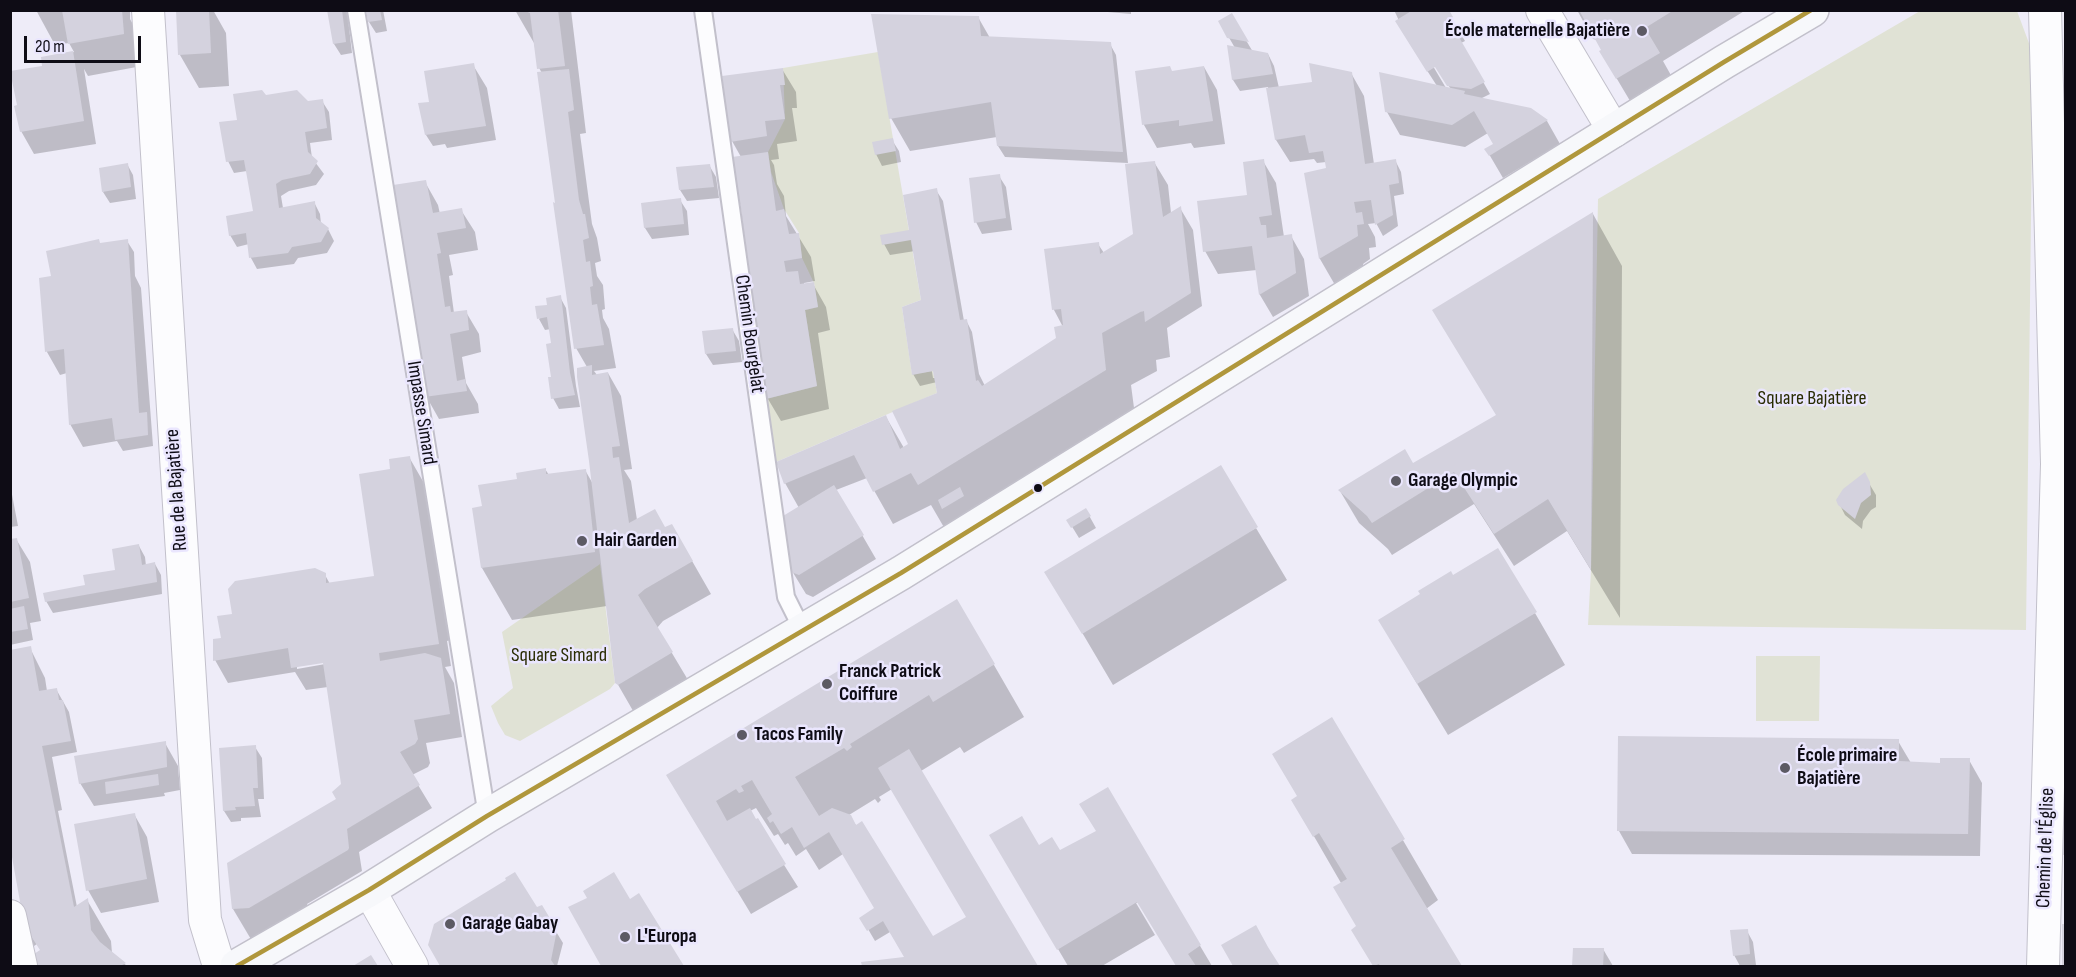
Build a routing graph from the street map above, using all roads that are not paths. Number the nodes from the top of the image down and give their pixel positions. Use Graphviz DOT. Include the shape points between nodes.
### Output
graph roads {
  1 [pos="148,10"];
  2 [pos="356,10"];
  3 [pos="704,10"];
  4 [pos="1542,10"];
  5 [pos="1812,10"];
  6 [pos="2045,10"];
  7 [pos="1614,131"];
  8 [pos="803,631"];
  9 [pos="487,816"];
  10 [pos="369,890"];
  11 [pos="10,916"];
  12 [pos="21,966"];
  13 [pos="219,966"];
  14 [pos="237,966"];
  15 [pos="411,966"];
  16 [pos="2043,966"];
  1 -- 13 [label="street, Rue de la Bajatière" via="205,921"];
  2 -- 9 [label="lane, Impasse Simard"];
  3 -- 8 [label="lane, Chemin Bourgelat" via="786,597"];
  4 -- 7 [label="street"];
  5 -- 7 [label="main road"];
  6 -- 16 [label="street, Chemin de l'Église" via="2057,464"];
  7 -- 8 [label="main road"];
  8 -- 9 [label="main road"];
  9 -- 10 [label="main road"];
  10 -- 14 [label="main road"];
  10 -- 15 [label="street"];
  11 -- 12 [label="street"];
}
